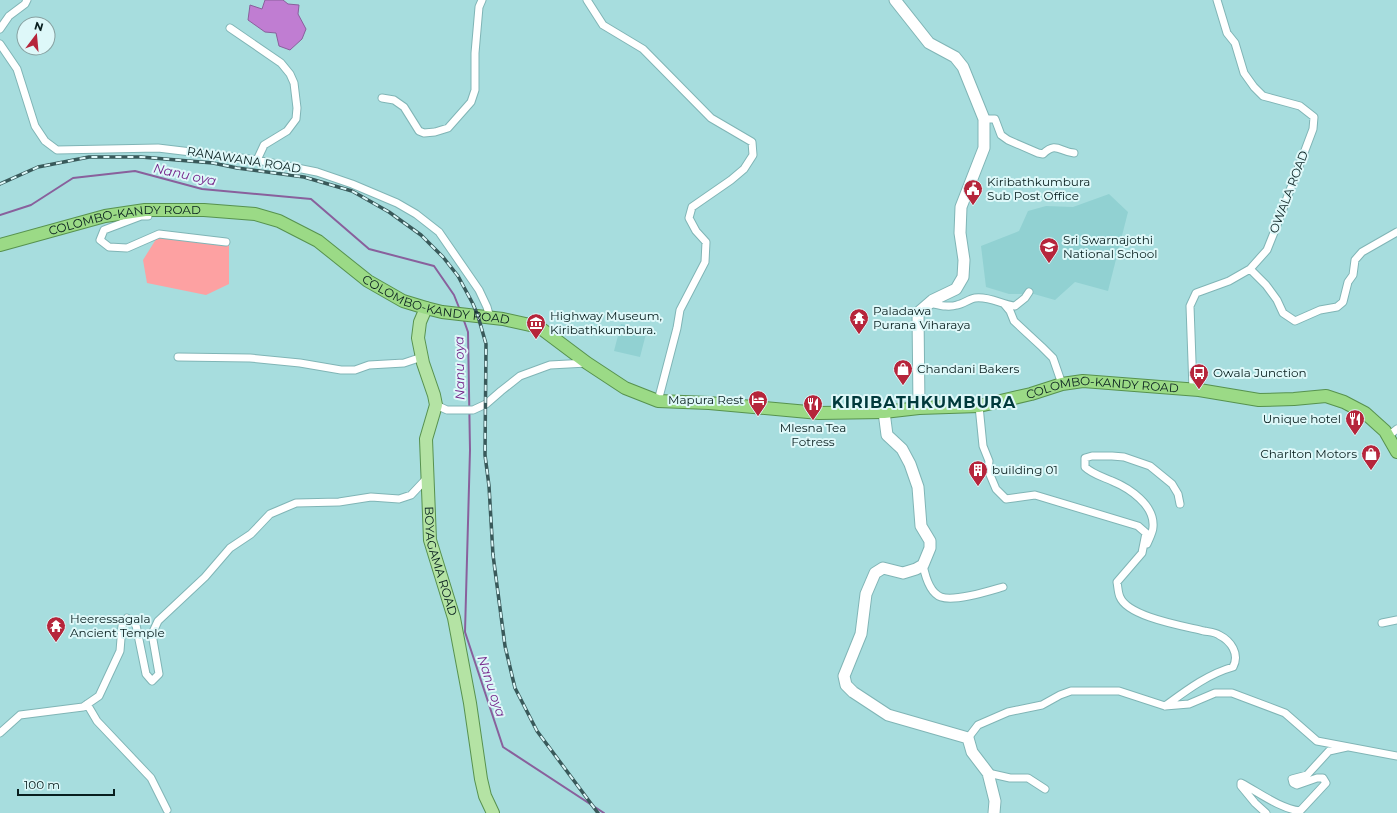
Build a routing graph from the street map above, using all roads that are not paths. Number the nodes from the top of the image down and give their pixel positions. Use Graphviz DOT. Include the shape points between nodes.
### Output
graph roads {
  1 [pos="27,0"];
  2 [pos="482,0"];
  3 [pos="587,0"];
  4 [pos="895,0"];
  5 [pos="1216,0"];
  6 [pos="230,28"];
  7 [pos="0,29"];
  8 [pos="0,44"];
  9 [pos="382,98"];
  10 [pos="984,119"];
  11 [pos="1074,153"];
  12 [pos="257,160"];
  13 [pos="188,210"];
  14 [pos="1397,232"];
  15 [pos="226,242"];
  16 [pos="0,245"];
  17 [pos="1250,269"];
  18 [pos="1029,292"];
  19 [pos="934,300"];
  20 [pos="426,308"];
  21 [pos="1007,308"];
  22 [pos="490,318"];
  23 [pos="178,357"];
  24 [pos="422,357"];
  25 [pos="587,363"];
  26 [pos="1062,384"];
  27 [pos="1193,389"];
  28 [pos="658,401"];
  29 [pos="436,405"];
  30 [pos="979,406"];
  31 [pos="919,408"];
  32 [pos="884,412"];
  33 [pos="1392,432"];
  34 [pos="1397,452"];
  35 [pos="427,478"];
  36 [pos="1180,504"];
  37 [pos="1142,553"];
  38 [pos="923,565"];
  39 [pos="1003,587"];
  40 [pos="1397,620"];
  41 [pos="1382,623"];
  42 [pos="87,704"];
  43 [pos="1166,706"];
  44 [pos="0,733"];
  45 [pos="968,738"];
  46 [pos="1351,746"];
  47 [pos="1397,756"];
  48 [pos="988,773"];
  49 [pos="1045,789"];
  50 [pos="167,810"];
  51 [pos="493,813"];
  52 [pos="994,813"];
  53 [pos="1266,813"];
  1 -- 7 [label="street" via="9,16"];
  2 -- 9 [label="street" via="479,7 475,53 475,90 471,102 448,128 435,132 419,131 404,107 394,100"];
  3 -- 28 [label="street" via="602,25 643,49 711,118 752,142 753,155 744,169 692,208 689,218 706,242 704,262 680,310"];
  4 -- 10 [label="main road" via="929,43 955,57 963,67"];
  5 -- 17 [label="street, OWALA ROAD" via="1244,73 1254,87 1264,96 1300,106 1314,117 1313,129 1275,230 1266,250"];
  6 -- 12 [label="street" via="281,63 294,83 296,119 287,130 264,145"];
  8 -- 12 [label="street, RANAWANA ROAD" via="17,69 35,126 45,141 57,150 158,148"];
  10 -- 11 [label="street" via="995,119 1001,135 1038,153 1042,154 1048,148 1055,147"];
  10 -- 19 [label="main road" via="984,148 962,207 960,233 964,260 963,276 956,289"];
  12 -- 22 [label="street, RANAWANA ROAD" via="317,172 345,181 416,214 439,232 479,290 488,306"];
  13 -- 15 [label="street" via="141,216 104,230 100,240 109,247 127,248 159,234"];
  13 -- 16 [label="highway, COLOMBO-KANDY ROAD" via="145,210 105,216"];
  13 -- 20 [label="highway, COLOMBO-KANDY ROAD" via="255,214 279,221 318,241 368,281 403,301"];
  14 -- 17 [label="street" via="1362,252 1355,260 1353,275 1348,282 1343,302 1337,307 1320,310 1295,321 1283,314 1266,285"];
  17 -- 27 [label="street, OWALA ROAD" via="1229,281 1196,293 1190,306"];
  18 -- 21 [label="street" via="1015,306"];
  19 -- 21 [label="street" via="942,306 957,306 975,298 991,299"];
  19 -- 31 [label="main road" via="918,313"];
  20 -- 22 [label="highway, COLOMBO-KANDY ROAD"];
  20 -- 24 [label="main road" via="418,327"];
  21 -- 26 [label="street" via="1014,321 1053,358"];
  22 -- 25 [label="highway, COLOMBO-KANDY ROAD" via="539,327"];
  23 -- 24 [label="street" via="250,358 355,370 369,365 404,363"];
  24 -- 29 [label="main road"];
  25 -- 28 [label="highway, COLOMBO-KANDY ROAD" via="625,388"];
  25 -- 29 [label="street" via="550,365 520,376 486,404 473,410 447,410"];
  26 -- 27 [label="highway, COLOMBO-KANDY ROAD" via="1084,381"];
  26 -- 30 [label="highway, COLOMBO-KANDY ROAD"];
  27 -- 33 [label="highway, COLOMBO-KANDY ROAD" via="1259,400 1326,396 1365,413 1385,431"];
  28 -- 32 [label="highway, COLOMBO-KANDY ROAD" via="819,413"];
  29 -- 35 [label="main road, BOYAGAMA ROAD" via="426,439"];
  30 -- 31 [label="highway, COLOMBO-KANDY ROAD"];
  30 -- 37 [label="street" via="983,446 989,461 988,470 996,489 1006,499 1036,495 1138,526 1146,533"];
  31 -- 32 [label="highway, COLOMBO-KANDY ROAD"];
  32 -- 38 [label="main road" via="887,435 902,449 918,487 921,526 930,541"];
  33 -- 34 [label="highway, COLOMBO-KANDY ROAD"];
  35 -- 42 [label="street" via="411,495 399,499 370,497 338,502 296,503 270,514 251,534 230,548 205,577 158,621 152,634 159,674 152,681 146,674 136,626 127,618 122,626 120,651 108,679 98,696"];
  35 -- 51 [label="main road, BOYAGAMA ROAD" via="430,540 454,618 481,779"];
  36 -- 37 [label="street" via="1172,484 1150,466 1124,457 1085,458 1085,467 1089,472 1124,486 1150,510 1153,526"];
  37 -- 43 [label="street" via="1117,582 1120,598 1131,610 1218,634 1231,644 1236,653 1234,667 1220,671 1191,687"];
  38 -- 39 [label="street" via="934,591 941,597 976,595"];
  38 -- 45 [label="main road" via="903,573 883,568 875,573 866,594 861,634 844,676 846,685 888,715"];
  40 -- 41 [label="street"];
  42 -- 44 [label="street" via="83,707 20,715"];
  42 -- 50 [label="street" via="97,721 151,778"];
  43 -- 45 [label="street" via="1119,691 1071,691 1042,704 1008,712 978,725"];
  43 -- 46 [label="street" via="1189,704 1216,693 1232,693 1285,713 1317,741"];
  45 -- 48 [label="main road" via="972,752"];
  46 -- 47 [label="street"];
  46 -- 53 [label="street" via="1329,751 1308,775 1292,779 1297,785 1317,778 1323,778 1326,783 1300,811 1281,805 1241,783 1255,803"];
  48 -- 49 [label="street" via="1010,778 1028,778"];
  48 -- 52 [label="main road" via="995,801"];
}
